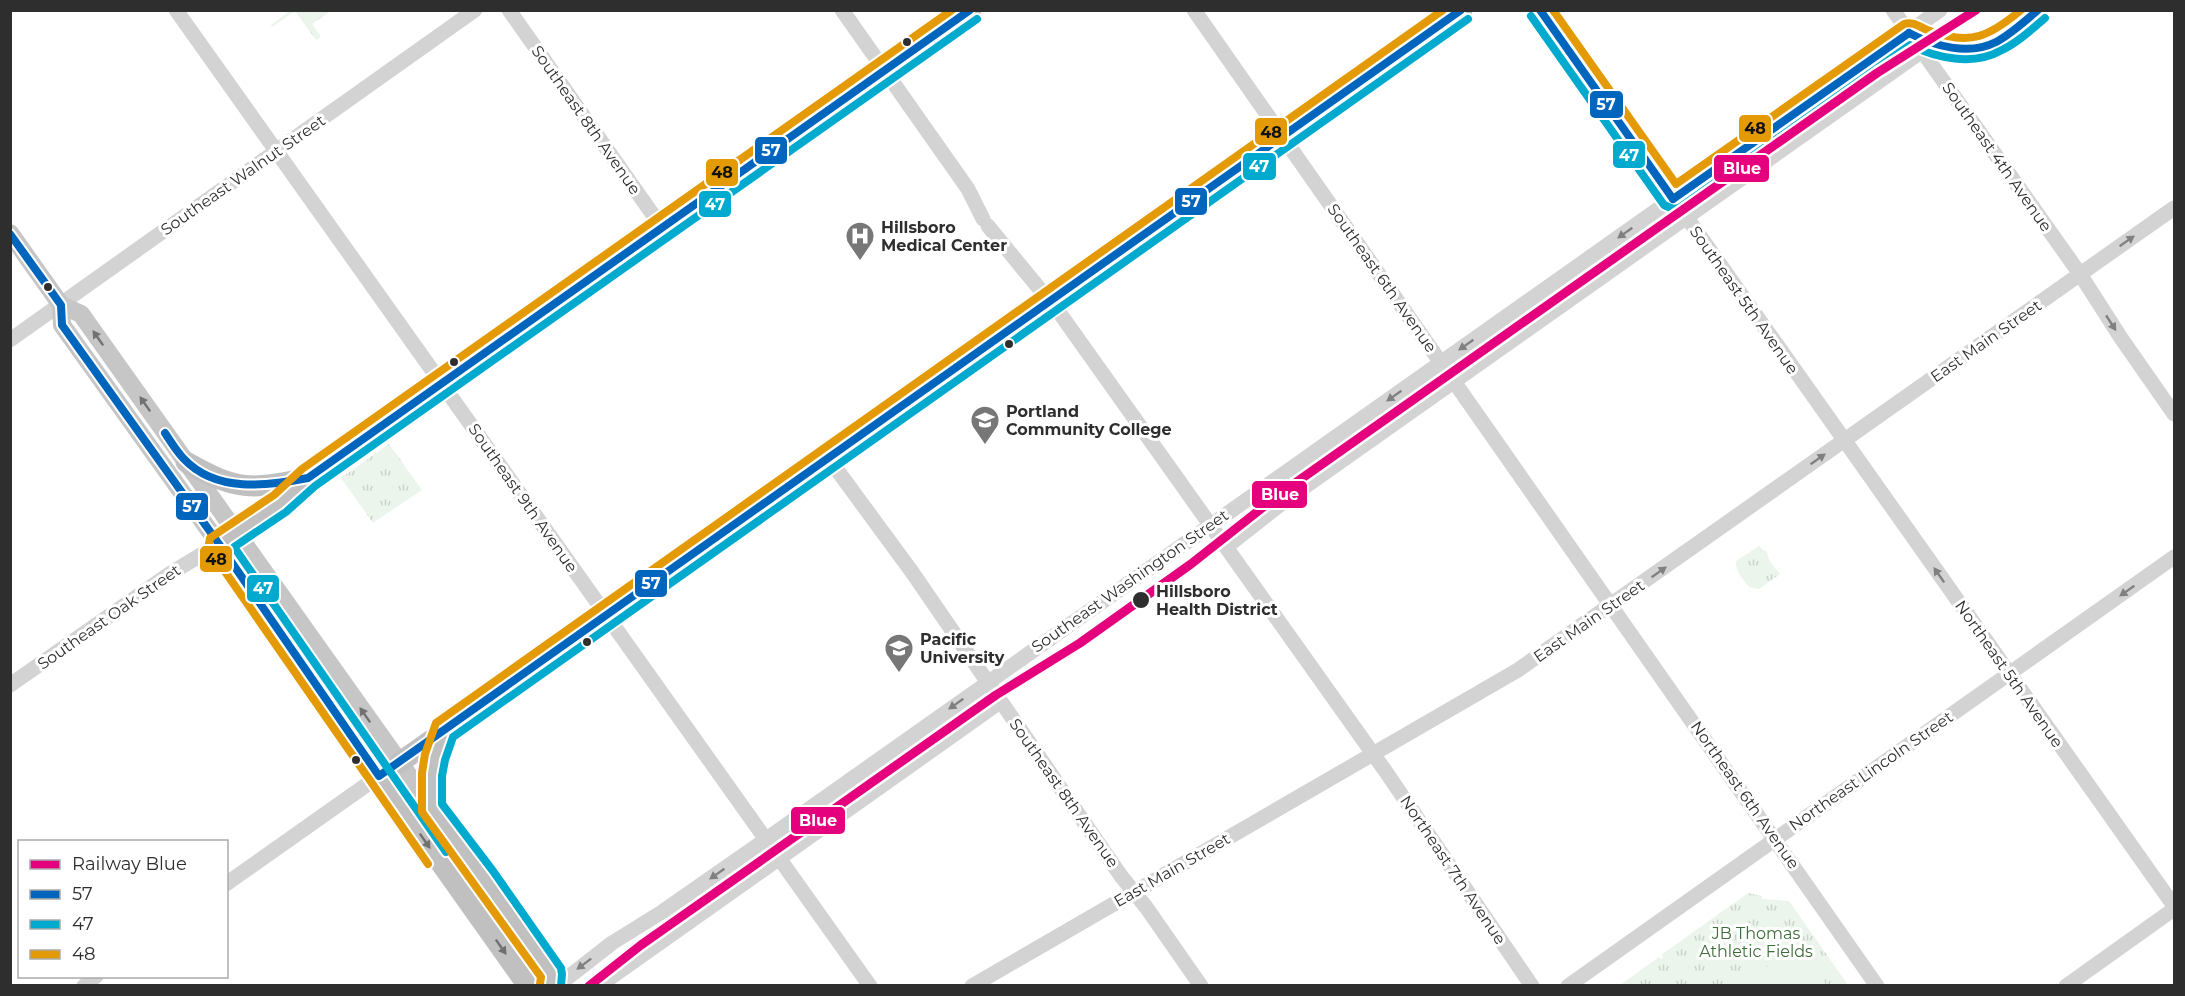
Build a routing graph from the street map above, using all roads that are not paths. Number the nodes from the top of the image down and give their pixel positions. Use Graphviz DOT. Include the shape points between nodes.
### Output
graph roads {
  1 [pos="176,10"];
  2 [pos="475,10"];
  3 [pos="509,10"];
  4 [pos="842,10"];
  5 [pos="971,10"];
  6 [pos="1194,10"];
  7 [pos="1462,10"];
  8 [pos="1540,10"];
  9 [pos="1893,10"];
  10 [pos="1940,10"];
  11 [pos="1909,33"];
  12 [pos="1922,51"];
  13 [pos="885,72"];
  14 [pos="1283,137"];
  15 [pos="276,152"];
  16 [pos="1673,199"];
  17 [pos="2175,208"];
  18 [pos="1686,218"];
  19 [pos="663,229"];
  20 [pos="10,233"];
  21 [pos="2080,274"];
  22 [pos="1050,302"];
  23 [pos="61,305"];
  24 [pos="10,340"];
  25 [pos="1442,362"];
  26 [pos="1455,380"];
  27 [pos="441,383"];
  28 [pos="2175,414"];
  29 [pos="1844,441"];
  30 [pos="829,459"];
  31 [pos="186,462"];
  32 [pos="308,478"];
  33 [pos="1210,524"];
  34 [pos="227,538"];
  35 [pos="1226,547"];
  36 [pos="2175,557"];
  37 [pos="1611,605"];
  38 [pos="606,616"];
  39 [pos="2010,674"];
  40 [pos="987,682"];
  41 [pos="10,685"];
  42 [pos="1000,702"];
  43 [pos="444,730"];
  44 [pos="1373,754"];
  45 [pos="399,763"];
  46 [pos="379,776"];
  47 [pos="432,808"];
  48 [pos="1775,839"];
  49 [pos="765,840"];
  50 [pos="778,858"];
  51 [pos="228,883"];
  52 [pos="1133,892"];
  53 [pos="2175,908"];
  54 [pos="528,986"];
  55 [pos="550,986"];
  56 [pos="557,986"];
  57 [pos="599,986"];
  58 [pos="870,986"];
  59 [pos="972,986"];
  60 [pos="1201,986"];
  61 [pos="1532,986"];
  62 [pos="1568,986"];
  63 [pos="1877,986"];
  64 [pos="2066,986"];
  1 -- 15 [label="street, Southeast 9th Avenue"];
  2 -- 15 [label="street, Southeast Walnut Street"];
  3 -- 19 [label="street, Southeast 8th Avenue"];
  4 -- 13 [label="street, Northeast 7th Avenue"];
  5 -- 13 [label="highway, Southeast Oak Street"];
  6 -- 14 [label="street, Southeast 6th Avenue"];
  7 -- 14 [label="highway"];
  8 -- 16 [label="street, Southeast 5th Avenue"];
  9 -- 11 [label="street, Southeast 4th Avenue"];
  10 -- 11 [label="street, Southeast Washington Street"];
  11 -- 12 [label="street, Southeast 4th Avenue"];
  11 -- 16 [label="street, Southeast Washington Street"];
  12 -- 18 [label="street, Southeast Washington Street"];
  12 -- 21 [label="street, Southeast 4th Avenue"];
  13 -- 19 [label="highway, Southeast Oak Street"];
  13 -- 22 [label="street, Northeast 7th Avenue" via="968,189 986,222"];
  14 -- 22 [label="highway"];
  14 -- 25 [label="street, Southeast 6th Avenue"];
  15 -- 23 [label="street, Southeast Walnut Street"];
  15 -- 27 [label="street, Southeast 9th Avenue"];
  16 -- 18 [label="street, Southeast 5th Avenue"];
  16 -- 25 [label="street, Southeast Washington Street, one-way"];
  21 -- 17 [label="street, East Main Street, one-way"];
  18 -- 26 [label="street, Southeast Washington Street"];
  18 -- 29 [label="street, Southeast 5th Avenue"];
  19 -- 27 [label="highway, Southeast Oak Street"];
  20 -- 23 [label="main road"];
  21 -- 28 [label="street, Southeast 4th Avenue, one-way"];
  21 -- 29 [label="street, East Main Street"];
  22 -- 30 [label="highway"];
  22 -- 33 [label="street, Northeast 7th Avenue"];
  23 -- 24 [label="street, Southeast Walnut Street"];
  31 -- 23 [label="main road, one-way" via="81,314"];
  23 -- 34 [label="main road" via="62,325"];
  25 -- 26 [label="street, Southeast 6th Avenue"];
  25 -- 33 [label="street, Southeast Washington Street, one-way"];
  26 -- 35 [label="street, Southeast Washington Street"];
  26 -- 37 [label="street, Southeast 6th Avenue"];
  27 -- 32 [label="highway, Southeast Oak Street"];
  27 -- 38 [label="street, Southeast 9th Avenue"];
  37 -- 29 [label="street, East Main Street, one-way"];
  39 -- 29 [label="street, Northeast 5th Avenue, one-way"];
  30 -- 38 [label="highway"];
  30 -- 40 [label="street, Southeast 8th Avenue"];
  31 -- 32 [label="highway" via="236,485 264,486"];
  31 -- 34 [label="main road"];
  32 -- 34 [label="highway, Southeast Oak Street" via="280,503"];
  33 -- 35 [label="street, Northeast 7th Avenue"];
  33 -- 40 [label="street, Southeast Washington Street"];
  34 -- 41 [label="street, Southeast Oak Street"];
  45 -- 34 [label="main road, one-way"];
  34 -- 46 [label="highway"];
  35 -- 44 [label="street, Northeast 7th Avenue"];
  36 -- 39 [label="street, Northeast Lincoln Street, one-way"];
  37 -- 44 [label="street, East Main Street" via="1518,670"];
  37 -- 48 [label="street, Northeast 6th Avenue"];
  38 -- 43 [label="highway"];
  38 -- 49 [label="street, Southeast 9th Avenue"];
  39 -- 48 [label="street, Northeast Lincoln Street"];
  39 -- 53 [label="street, Northeast 5th Avenue"];
  40 -- 42 [label="street, Southeast 8th Avenue"];
  40 -- 49 [label="street, Southeast Washington Street, one-way"];
  42 -- 50 [label="street"];
  42 -- 52 [label="street, Southeast 8th Avenue"];
  43 -- 45 [label="highway"];
  43 -- 47 [label="highway" via="433,770"];
  44 -- 52 [label="street, East Main Street"];
  44 -- 61 [label="street, Northeast 7th Avenue"];
  45 -- 46 [label="main road"];
  45 -- 47 [label="main road"];
  46 -- 51 [label="street"];
  46 -- 54 [label="highway, one-way"];
  47 -- 55 [label="highway" via="552,974"];
  48 -- 62 [label="street, Northeast Lincoln Street"];
  48 -- 63 [label="street, Northeast 6th Avenue"];
  49 -- 50 [label="street, Southeast 9th Avenue"];
  49 -- 56 [label="street, Southeast Washington Street, one-way" via="612,943"];
  50 -- 57 [label="street"];
  50 -- 58 [label="street, Southeast 9th Avenue"];
  52 -- 59 [label="street, East Main Street"];
  52 -- 60 [label="street, Southeast 8th Avenue"];
  53 -- 64 [label="street"];
}
